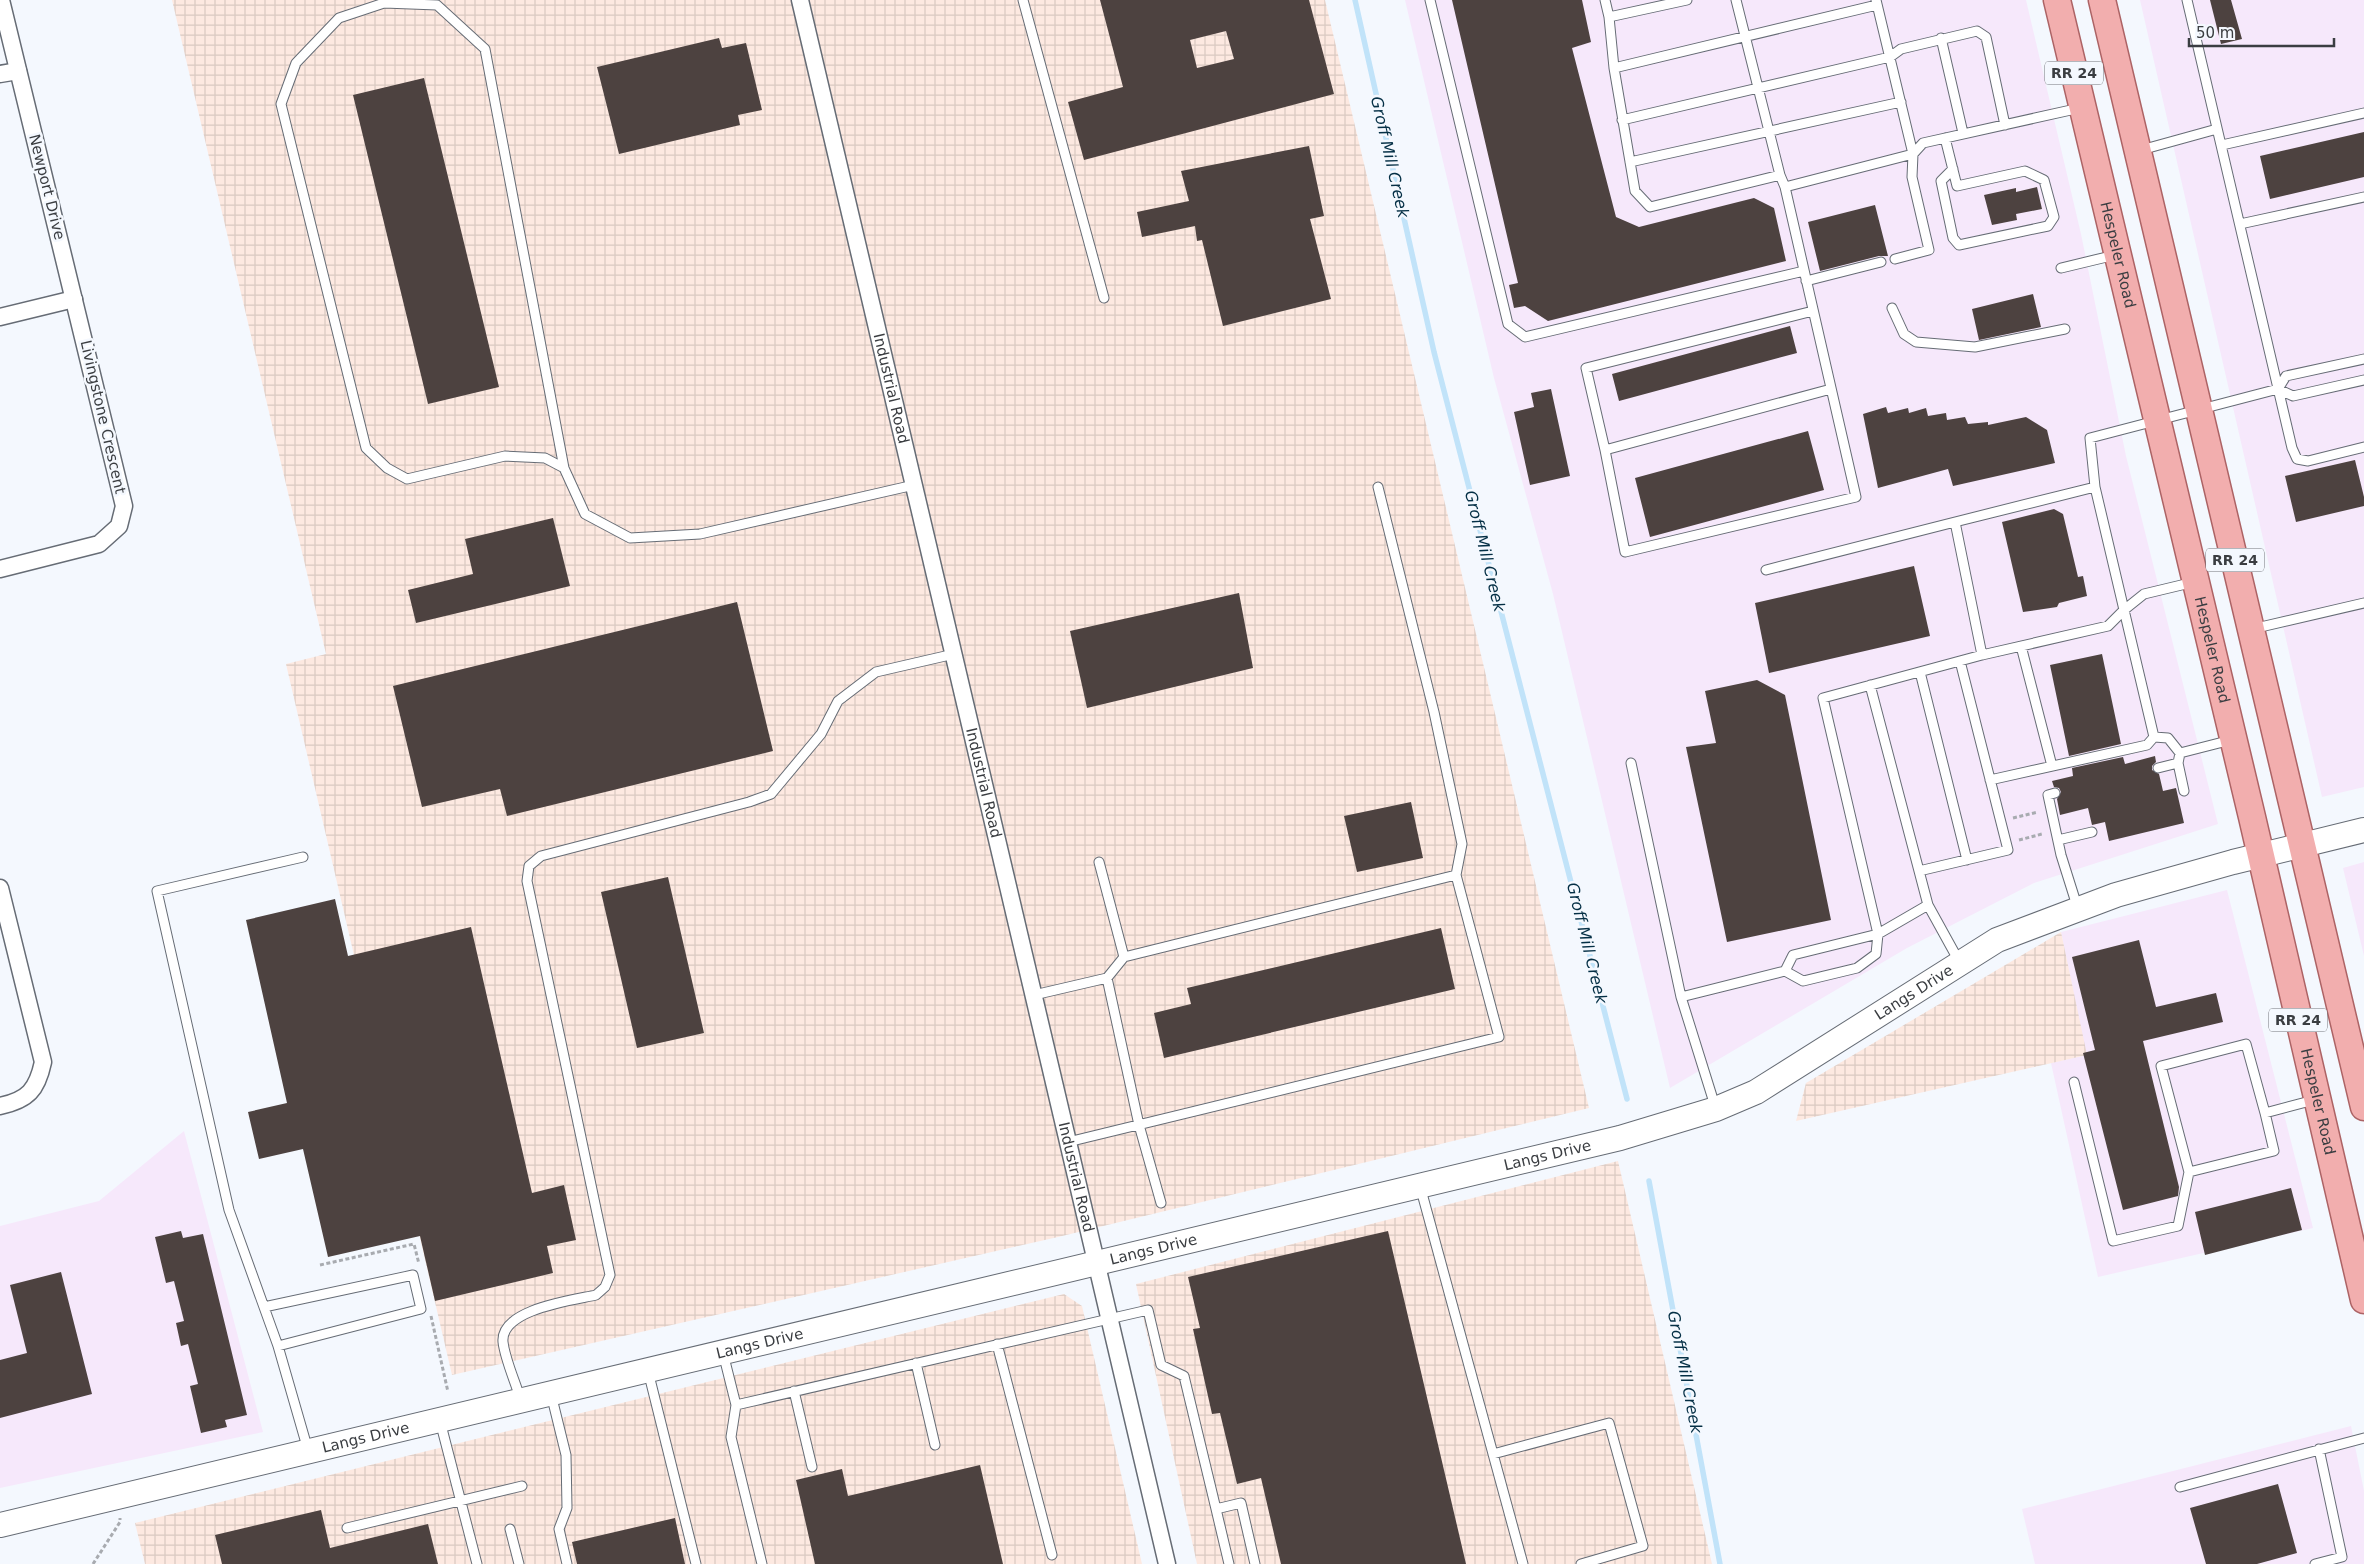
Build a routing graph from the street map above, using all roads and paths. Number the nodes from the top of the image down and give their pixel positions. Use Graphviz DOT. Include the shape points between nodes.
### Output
graph roads {
  1 [pos="1,0"];
  2 [pos="800,0"];
  3 [pos="1023,0"];
  4 [pos="1430,0"];
  5 [pos="1605,0"];
  6 [pos="1687,0"];
  7 [pos="1736,0"];
  8 [pos="2057,0"];
  9 [pos="2102,0"];
  10 [pos="2187,0"];
  11 [pos="1877,2"];
  12 [pos="1609,17"];
  13 [pos="1745,35"];
  14 [pos="1940,38"];
  15 [pos="1890,56"];
  16 [pos="1614,68"];
  17 [pos="18,71"];
  18 [pos="0,74"];
  19 [pos="1758,89"];
  20 [pos="1901,102"];
  21 [pos="2083,108"];
  22 [pos="2364,113"];
  23 [pos="1622,120"];
  24 [pos="2006,125"];
  25 [pos="2217,129"];
  26 [pos="1769,132"];
  27 [pos="1963,133"];
  28 [pos="1946,138"];
  29 [pos="2222,145"];
  30 [pos="2138,151"];
  31 [pos="1913,154"];
  32 [pos="1630,162"];
  33 [pos="1953,169"];
  34 [pos="1780,175"];
  35 [pos="1785,187"];
  36 [pos="2364,197"];
  37 [pos="2240,224"];
  38 [pos="2118,254"];
  39 [pos="1895,259"];
  40 [pos="1881,262"];
  41 [pos="2061,268"];
  42 [pos="1804,271"];
  43 [pos="1806,281"];
  44 [pos="1104,298"];
  45 [pos="74,300"];
  46 [pos="1892,308"];
  47 [pos="1813,311"];
  48 [pos="0,317"];
  49 [pos="2065,329"];
  50 [pos="2364,359"];
  51 [pos="2364,380"];
  52 [pos="1831,390"];
  53 [pos="2278,390"];
  54 [pos="2200,409"];
  55 [pos="2158,420"];
  56 [pos="2364,447"];
  57 [pos="1606,450"];
  58 [pos="564,468"];
  59 [pos="914,485"];
  60 [pos="1378,487"];
  61 [pos="2095,487"];
  62 [pos="1955,522"];
  63 [pos="0,569"];
  64 [pos="1766,570"];
  65 [pos="2196,582"];
  66 [pos="2364,603"];
  67 [pos="2124,610"];
  68 [pos="2252,629"];
  69 [pos="2021,646"];
  70 [pos="954,654"];
  71 [pos="1982,655"];
  72 [pos="1960,661"];
  73 [pos="1920,672"];
  74 [pos="1870,685"];
  75 [pos="2154,737"];
  76 [pos="2233,739"];
  77 [pos="2180,753"];
  78 [pos="1631,763"];
  79 [pos="2178,764"];
  80 [pos="2052,766"];
  81 [pos="2158,768"];
  82 [pos="1990,780"];
  83 [pos="2184,791"];
  84 [pos="2055,793"];
  85 [pos="2051,808"];
  86 [pos="2001,820"];
  87 [pos="2364,830"];
  88 [pos="2092,832"];
  89 [pos="2057,836"];
  90 [pos="2006,843"];
  91 [pos="2302,845"];
  92 [pos="2260,855"];
  93 [pos="304,857"];
  94 [pos="1967,860"];
  95 [pos="1099,862"];
  96 [pos="1919,872"];
  97 [pos="1456,875"];
  98 [pos="0,888"];
  99 [pos="1928,905"];
  100 [pos="2078,909"];
  101 [pos="1878,934"];
  102 [pos="1124,957"];
  103 [pos="1960,963"];
  104 [pos="1785,971"];
  105 [pos="1107,978"];
  106 [pos="1034,995"];
  107 [pos="1681,997"];
  108 [pos="2074,1082"];
  109 [pos="2317,1099"];
  110 [pos="0,1106"];
  111 [pos="2364,1107"];
  112 [pos="1716,1109"];
  113 [pos="2265,1113"];
  114 [pos="1140,1125"];
  115 [pos="1068,1142"];
  116 [pos="2189,1172"];
  117 [pos="1420,1185"];
  118 [pos="1161,1203"];
  119 [pos="1097,1263"];
  120 [pos="2364,1300"];
  121 [pos="264,1307"];
  122 [pos="1110,1318"];
  123 [pos="997,1344"];
  124 [pos="278,1346"];
  125 [pos="723,1352"];
  126 [pos="916,1363"];
  127 [pos="648,1370"];
  128 [pos="794,1391"];
  129 [pos="551,1394"];
  130 [pos="521,1401"];
  131 [pos="736,1405"];
  132 [pos="440,1420"];
  133 [pos="2364,1438"];
  134 [pos="935,1445"];
  135 [pos="2319,1449"];
  136 [pos="308,1452"];
  137 [pos="1493,1454"];
  138 [pos="812,1467"];
  139 [pos="522,1486"];
  140 [pos="2180,1486"];
  141 [pos="461,1501"];
  142 [pos="1216,1509"];
  143 [pos="120,1518"];
  144 [pos="0,1525"];
  145 [pos="347,1528"];
  146 [pos="510,1529"];
  147 [pos="1052,1555"];
  148 [pos="94,1564"];
  149 [pos="477,1564"];
  150 [pos="519,1564"];
  151 [pos="567,1564"];
  152 [pos="696,1564"];
  153 [pos="762,1564"];
  154 [pos="1167,1564"];
  155 [pos="1229,1564"];
  156 [pos="1255,1564"];
  157 [pos="1523,1564"];
  158 [pos="1581,1564"];
  159 [pos="2314,1564"];
  1 -- 17 [label="street, Newport Drive"];
  2 -- 59 [label="street, Industrial Road"];
  3 -- 44 [label="lane"];
  4 -- 42 [label="lane" via="1508,324 1525,337"];
  5 -- 12 [label="lane"];
  6 -- 12 [label="lane"];
  7 -- 13 [label="lane"];
  8 -- 21 [label="main road, Hespeler Road / RR 24"];
  9 -- 30 [label="main road, RR 24"];
  10 -- 25 [label="lane"];
  11 -- 13 [label="lane"];
  11 -- 15 [label="lane"];
  12 -- 16 [label="lane"];
  13 -- 16 [label="lane"];
  13 -- 19 [label="lane"];
  14 -- 15 [label="lane" via="1901,48"];
  14 -- 24 [label="lane" via="1977,31 1986,37"];
  14 -- 27 [label="lane"];
  15 -- 19 [label="lane"];
  15 -- 20 [label="lane"];
  16 -- 23 [label="lane"];
  17 -- 18 [label="street"];
  17 -- 45 [label="street, Newport Drive"];
  19 -- 23 [label="lane"];
  19 -- 26 [label="lane"];
  20 -- 26 [label="lane"];
  20 -- 31 [label="lane"];
  21 -- 24 [label="lane"];
  21 -- 38 [label="main road, Hespeler Road / RR 24"];
  22 -- 29 [label="lane"];
  23 -- 32 [label="lane"];
  24 -- 27 [label="lane"];
  25 -- 29 [label="lane"];
  25 -- 30 [label="lane"];
  26 -- 32 [label="lane"];
  26 -- 34 [label="lane"];
  27 -- 28 [label="lane"];
  28 -- 31 [label="lane" via="1923,143"];
  28 -- 33 [label="lane"];
  29 -- 37 [label="lane"];
  30 -- 54 [label="main road, RR 24"];
  31 -- 35 [label="lane"];
  31 -- 39 [label="lane" via="1912,177 1929,250"];
  32 -- 34 [label="lane" via="1635,191 1650,207"];
  33 -- 33 [label="lane" via="1941,181 1953,238 1959,244 2048,226 2054,217 2044,180 2025,171 1957,186"];
  34 -- 35 [label="lane"];
  35 -- 42 [label="lane"];
  36 -- 37 [label="lane"];
  37 -- 53 [label="lane"];
  38 -- 41 [label="lane"];
  38 -- 55 [label="main road, Hespeler Road / RR 24"];
  40 -- 43 [label="lane"];
  42 -- 43 [label="lane"];
  43 -- 47 [label="lane"];
  45 -- 48 [label="street"];
  45 -- 63 [label="street, Livingstone Crescent" via="124,506 119,526 99,544"];
  46 -- 49 [label="lane" via="1904,334 1916,342 1975,347"];
  47 -- 52 [label="lane"];
  47 -- 57 [label="lane" via="1586,368"];
  50 -- 53 [label="lane" via="2286,376"];
  51 -- 53 [label="lane" via="2293,396"];
  52 -- 57 [label="lane"];
  52 -- 57 [label="lane" via="1856,497 1625,552"];
  53 -- 54 [label="lane"];
  53 -- 56 [label="lane" via="2297,458 2308,461"];
  54 -- 55 [label="lane"];
  54 -- 68 [label="main road, RR 24"];
  55 -- 61 [label="lane" via="2090,438"];
  55 -- 65 [label="main road, Hespeler Road / RR 24"];
  58 -- 58 [label="lane" via="544,458 505,456 407,479 387,468 366,448 281,104 296,63 339,18 384,3 436,6 485,48"];
  58 -- 59 [label="lane" via="585,514 630,538 700,534"];
  59 -- 70 [label="street, Industrial Road"];
  60 -- 97 [label="lane" via="1434,712 1462,844"];
  61 -- 62 [label="lane"];
  61 -- 67 [label="lane"];
  62 -- 64 [label="lane"];
  62 -- 71 [label="lane"];
  65 -- 67 [label="lane" via="2144,594"];
  65 -- 76 [label="main road, Hespeler Road / RR 24"];
  66 -- 68 [label="lane"];
  67 -- 69 [label="lane" via="2108,626"];
  67 -- 75 [label="lane"];
  68 -- 91 [label="main road, RR 24"];
  69 -- 71 [label="lane"];
  69 -- 80 [label="lane"];
  70 -- 106 [label="street, Industrial Road"];
  70 -- 130 [label="lane" via="876,672 838,700 821,734 771,794 541,856 529,866 528,881 610,1275 605,1287 596,1295 528,1312 510,1323 503,1340"];
  71 -- 72 [label="lane"];
  72 -- 73 [label="lane"];
  72 -- 82 [label="lane"];
  73 -- 74 [label="lane"];
  73 -- 94 [label="lane"];
  74 -- 96 [label="lane"];
  74 -- 101 [label="lane" via="1823,698"];
  75 -- 77 [label="lane" via="2168,738"];
  75 -- 80 [label="lane" via="2147,745"];
  76 -- 77 [label="lane"];
  76 -- 92 [label="main road, Hespeler Road / RR 24"];
  77 -- 79 [label="lane"];
  78 -- 107 [label="lane"];
  79 -- 81 [label="lane"];
  79 -- 83 [label="lane"];
  80 -- 82 [label="lane"];
  82 -- 86 [label="lane"];
  84 -- 85 [label="lane" via="2048,795"];
  85 -- 86 [label="path"];
  85 -- 89 [label="lane"];
  86 -- 90 [label="lane"];
  87 -- 91 [label="street, Langs Drive"];
  88 -- 89 [label="lane"];
  89 -- 90 [label="path"];
  89 -- 100 [label="lane"];
  90 -- 94 [label="lane" via="2008,850"];
  91 -- 92 [label="street, Langs Drive"];
  91 -- 111 [label="main road, RR 24"];
  92 -- 100 [label="street, Langs Drive" via="2116,895"];
  92 -- 109 [label="main road, Hespeler Road / RR 24"];
  93 -- 121 [label="lane" via="158,891 229,1210"];
  94 -- 96 [label="lane"];
  95 -- 102 [label="lane"];
  96 -- 99 [label="lane"];
  97 -- 102 [label="lane"];
  97 -- 114 [label="lane" via="1499,1037"];
  98 -- 110 [label="street" via="43,1062 39,1079 30,1092 14,1103"];
  99 -- 101 [label="lane"];
  99 -- 103 [label="lane"];
  100 -- 103 [label="street, Langs Drive" via="1996,940"];
  101 -- 104 [label="lane" via="1793,955"];
  101 -- 104 [label="lane" via="1876,954 1857,968 1803,981"];
  102 -- 105 [label="lane"];
  103 -- 112 [label="street, Langs Drive" via="1756,1092"];
  104 -- 107 [label="lane"];
  105 -- 106 [label="lane"];
  105 -- 114 [label="lane"];
  106 -- 115 [label="street, Industrial Road"];
  107 -- 112 [label="lane"];
  108 -- 116 [label="lane" via="2113,1241 2178,1226"];
  109 -- 113 [label="lane"];
  109 -- 120 [label="main road, Hespeler Road / RR 24"];
  112 -- 117 [label="street, Langs Drive" via="1620,1138"];
  113 -- 116 [label="lane" via="2274,1151"];
  113 -- 116 [label="lane" via="2246,1044 2162,1066"];
  114 -- 115 [label="lane"];
  114 -- 118 [label="lane"];
  115 -- 119 [label="street, Industrial Road"];
  117 -- 119 [label="street, Langs Drive"];
  117 -- 137 [label="lane"];
  119 -- 122 [label="street, Industrial Road"];
  119 -- 125 [label="street, Langs Drive"];
  121 -- 124 [label="lane"];
  121 -- 124 [label="lane" via="413,1275 421,1309"];
  122 -- 123 [label="lane"];
  122 -- 142 [label="lane" via="1148,1310 1161,1365 1184,1376"];
  122 -- 154 [label="street, Industrial Road"];
  123 -- 126 [label="lane"];
  123 -- 147 [label="lane"];
  124 -- 136 [label="lane"];
  125 -- 127 [label="street, Langs Drive"];
  125 -- 131 [label="lane"];
  126 -- 128 [label="lane"];
  126 -- 134 [label="lane"];
  127 -- 129 [label="street, Langs Drive"];
  127 -- 152 [label="lane"];
  128 -- 131 [label="lane"];
  128 -- 138 [label="lane"];
  129 -- 130 [label="street, Langs Drive"];
  129 -- 151 [label="lane" via="566,1455 567,1508 559,1529"];
  130 -- 132 [label="street, Langs Drive"];
  131 -- 153 [label="lane" via="731,1437"];
  132 -- 136 [label="street, Langs Drive"];
  132 -- 141 [label="lane"];
  133 -- 135 [label="lane"];
  135 -- 140 [label="lane"];
  135 -- 159 [label="lane" via="2342,1557"];
  136 -- 144 [label="street, Langs Drive"];
  137 -- 157 [label="lane"];
  137 -- 158 [label="lane" via="1609,1423 1643,1546"];
  139 -- 141 [label="lane"];
  141 -- 145 [label="lane"];
  141 -- 149 [label="lane"];
  142 -- 155 [label="lane"];
  142 -- 156 [label="lane" via="1241,1503"];
  143 -- 148 [label="path"];
  146 -- 150 [label="lane"];
}
